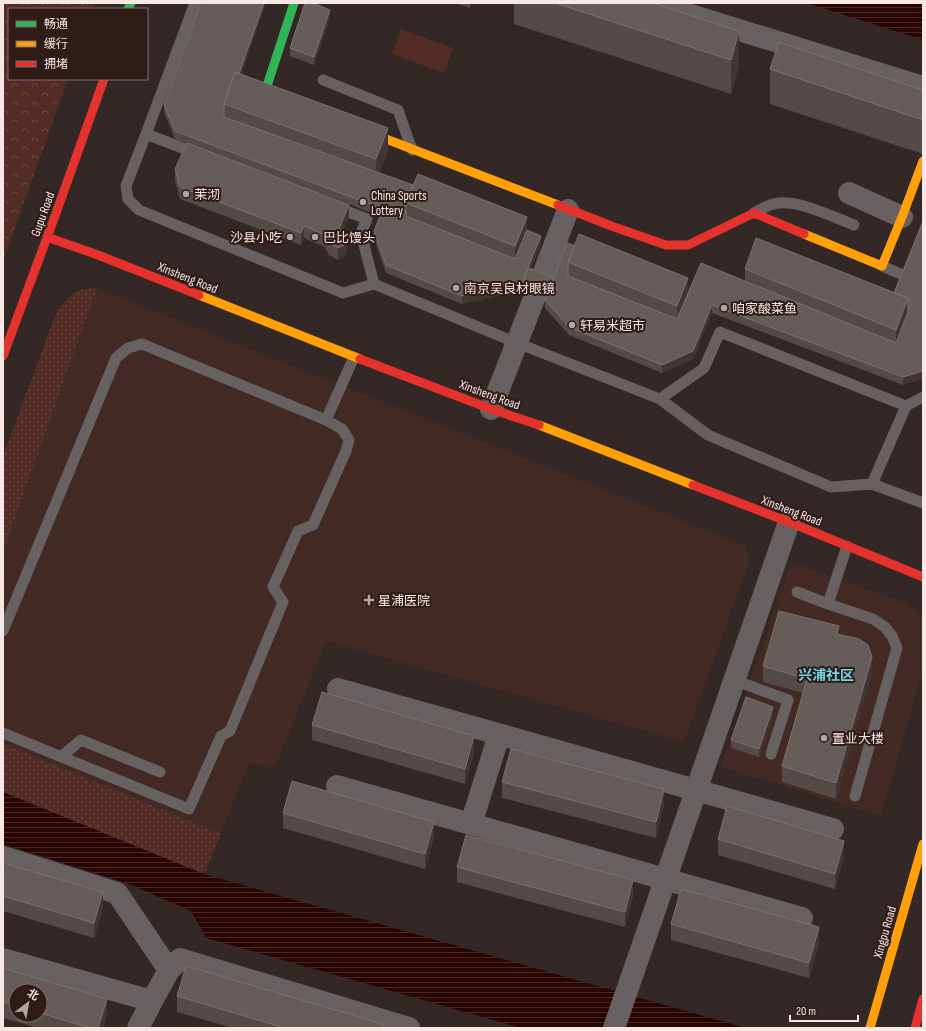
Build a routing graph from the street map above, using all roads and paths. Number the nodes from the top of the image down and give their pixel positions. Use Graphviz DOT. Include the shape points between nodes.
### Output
graph roads {
  1 [pos="195,3"];
  2 [pos="294,3"];
  3 [pos="652,3"];
  4 [pos="104,80"];
  5 [pos="323,80"];
  6 [pos="923,86"];
  7 [pos="253,88"];
  8 [pos="265,92"];
  9 [pos="295,104"];
  10 [pos="354,127"];
  11 [pos="146,134"];
  12 [pos="413,150"];
  13 [pos="205,157"];
  14 [pos="923,161"];
  15 [pos="849,193"];
  16 [pos="323,202"];
  17 [pos="568,210"];
  18 [pos="754,213"];
  19 [pos="902,217"];
  20 [pos="854,225"];
  21 [pos="47,237"];
  22 [pos="882,266"];
  23 [pos="903,275"];
  24 [pos="374,284"];
  25 [pos="517,343"];
  26 [pos="3,356"];
  27 [pos="354,357"];
  28 [pos="923,397"];
  29 [pos="660,399"];
  30 [pos="906,406"];
  31 [pos="491,409"];
  32 [pos="326,420"];
  33 [pos="872,484"];
  34 [pos="923,502"];
  35 [pos="789,522"];
  36 [pos="847,546"];
  37 [pos="923,577"];
  38 [pos="797,592"];
  39 [pos="828,604"];
  40 [pos="3,632"];
  41 [pos="734,680"];
  42 [pos="338,689"];
  43 [pos="3,733"];
  44 [pos="499,735"];
  45 [pos="771,754"];
  46 [pos="61,757"];
  47 [pos="160,772"];
  48 [pos="337,786"];
  49 [pos="696,790"];
  50 [pos="856,796"];
  51 [pos="471,824"];
  52 [pos="833,829"];
  53 [pos="923,844"];
  54 [pos="3,858"];
  55 [pos="665,880"];
  56 [pos="802,918"];
  57 [pos="3,959"];
  58 [pos="169,970"];
  59 [pos="923,999"];
  60 [pos="152,1001"];
  61 [pos="138,1028"];
  62 [pos="409,1028"];
  63 [pos="614,1028"];
  64 [pos="870,1028"];
  65 [pos="915,1028"];
  1 -- 11 [label="lane" via="177,62"];
  2 -- 8 [label="street"];
  3 -- 6 [label="street"];
  4 -- 21 [label="street, Gupu Road"];
  5 -- 12 [label="lane" via="398,110"];
  7 -- 8 [label="lane"];
  8 -- 9 [label="street"];
  10 -- 12 [label="street"];
  11 -- 13 [label="lane"];
  11 -- 24 [label="lane" via="126,186 128,199 139,210 343,293"];
  12 -- 17 [label="street"];
  14 -- 19 [label="street"];
  15 -- 19 [label="street"];
  16 -- 24 [label="lane" via="367,220 361,232"];
  17 -- 18 [label="street" via="666,245 688,245"];
  17 -- 25 [label="street"];
  18 -- 20 [label="lane" via="774,204 789,202"];
  18 -- 22 [label="street"];
  19 -- 22 [label="street"];
  21 -- 26 [label="street, Gupu Road"];
  21 -- 27 [label="street, Xinsheng Road"];
  22 -- 23 [label="lane"];
  24 -- 25 [label="lane"];
  25 -- 29 [label="lane"];
  25 -- 31 [label="street"];
  27 -- 31 [label="street, Xinsheng Road"];
  27 -- 32 [label="lane"];
  28 -- 30 [label="lane"];
  29 -- 30 [label="lane" via="704,368 720,332"];
  29 -- 33 [label="lane" via="708,435 831,486"];
  30 -- 33 [label="lane"];
  31 -- 35 [label="street, Xinsheng Road"];
  32 -- 40 [label="lane" via="142,344 128,348 116,358"];
  32 -- 46 [label="lane" via="342,429 349,440 346,451 312,525 298,531 273,587 283,602 230,732 221,736 189,809"];
  33 -- 34 [label="lane"];
  35 -- 36 [label="street, Xinsheng Road"];
  35 -- 41 [label="street"];
  36 -- 37 [label="street, Xinsheng Road"];
  36 -- 39 [label="lane"];
  38 -- 39 [label="lane"];
  39 -- 50 [label="lane" via="873,619 885,627 892,636 896,648"];
  41 -- 45 [label="lane" via="788,700"];
  41 -- 49 [label="street"];
  42 -- 44 [label="street"];
  43 -- 46 [label="lane"];
  44 -- 49 [label="street"];
  44 -- 51 [label="street"];
  46 -- 47 [label="lane" via="81,740"];
  48 -- 51 [label="street"];
  49 -- 52 [label="street"];
  49 -- 55 [label="street"];
  51 -- 55 [label="street"];
  53 -- 64 [label="street, Xingpu Road"];
  54 -- 58 [label="street" via="117,893"];
  55 -- 56 [label="street"];
  55 -- 63 [label="street"];
  57 -- 60 [label="street"];
  58 -- 60 [label="street"];
  58 -- 62 [label="street" via="180,959"];
  59 -- 65 [label="street"];
  60 -- 61 [label="street"];
}
